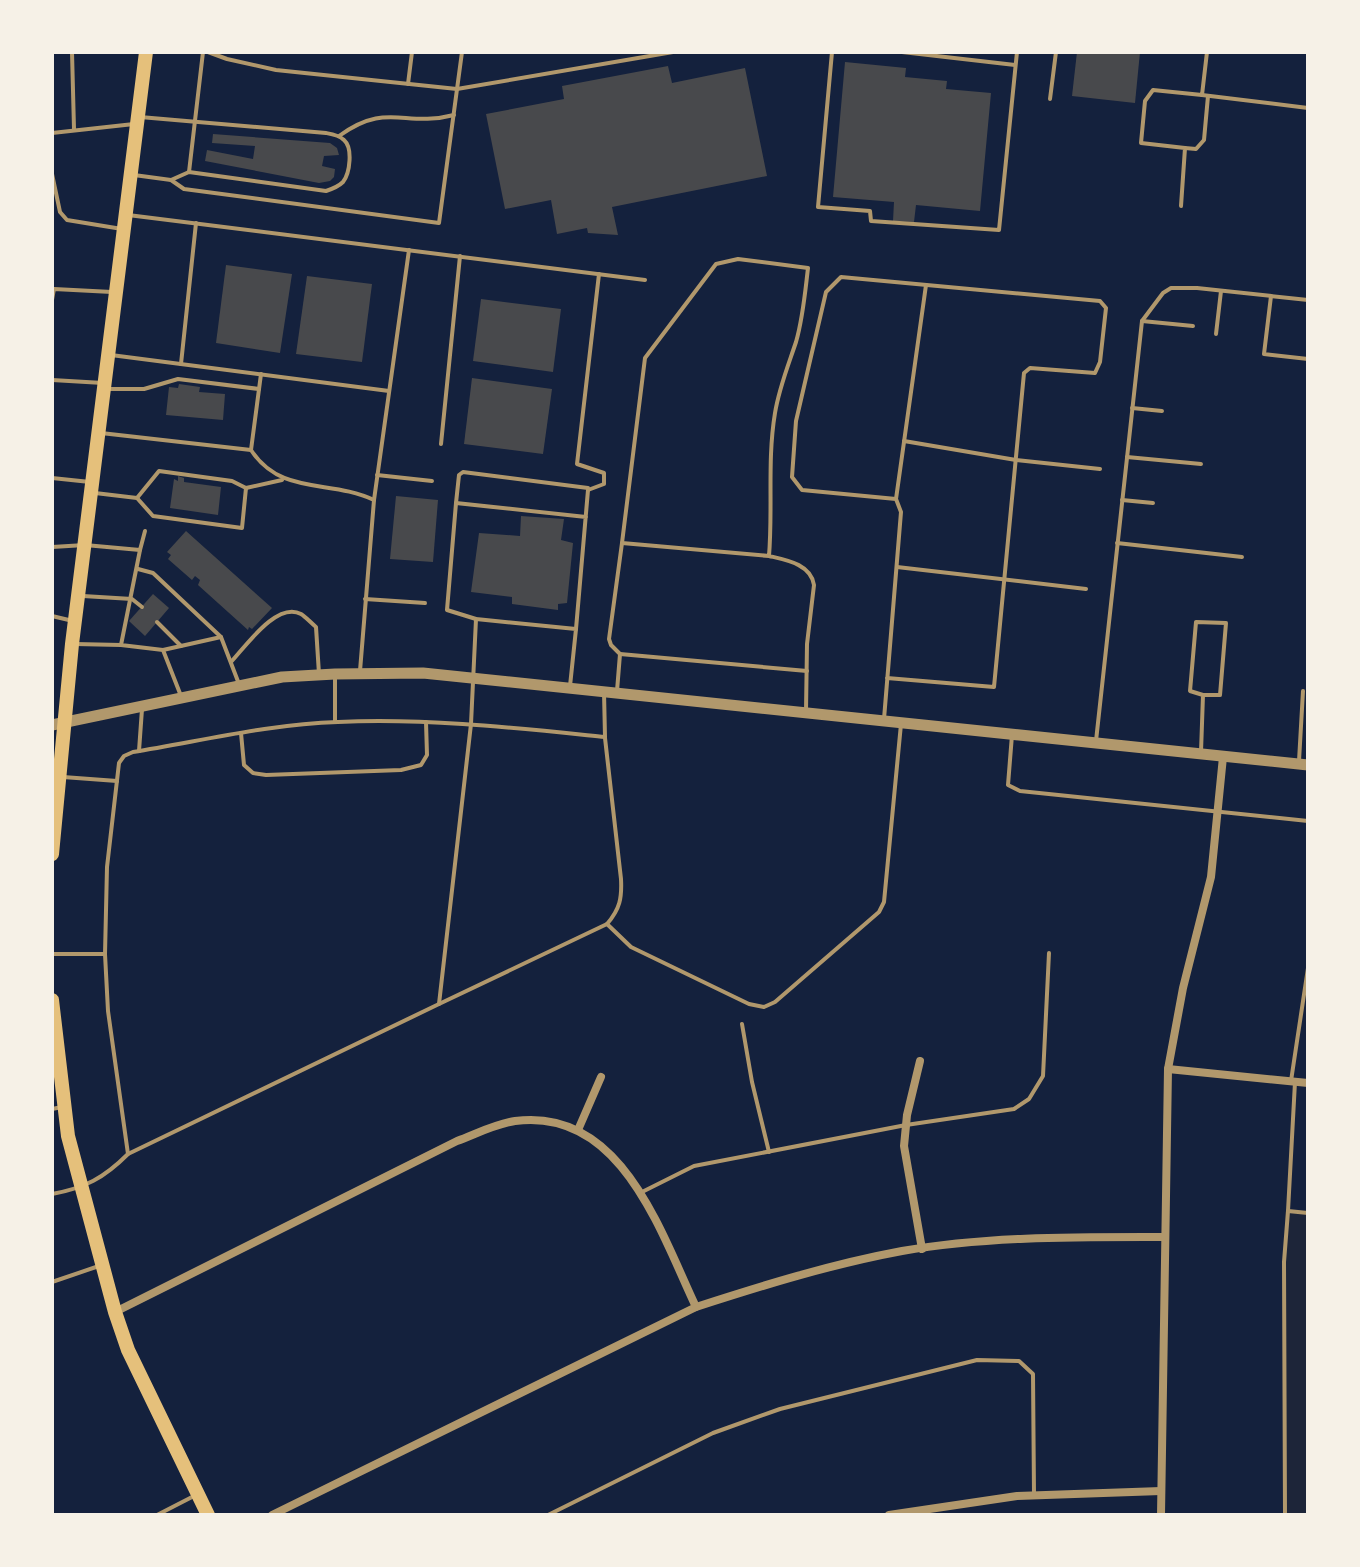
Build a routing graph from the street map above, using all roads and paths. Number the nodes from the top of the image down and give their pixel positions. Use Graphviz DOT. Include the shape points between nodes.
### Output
graph roads {
  1 [pos="72,52"];
  2 [pos="146,52"];
  3 [pos="206,52"];
  4 [pos="412,52"];
  5 [pos="462,52"];
  6 [pos="673,52"];
  7 [pos="832,52"];
  8 [pos="902,52"];
  9 [pos="975,52"];
  10 [pos="1017,52"];
  11 [pos="1056,52"];
  12 [pos="1207,52"];
  13 [pos="933,54"];
  14 [pos="974,61"];
  15 [pos="1016,65"];
  16 [pos="408,84"];
  17 [pos="457,89"];
  18 [pos="1205,96"];
  19 [pos="1050,99"];
  20 [pos="1308,108"];
  21 [pos="454,115"];
  22 [pos="137,120"];
  23 [pos="194,121"];
  24 [pos="74,129"];
  25 [pos="52,133"];
  26 [pos="339,136"];
  27 [pos="1185,148"];
  28 [pos="189,172"];
  29 [pos="52,174"];
  30 [pos="132,175"];
  31 [pos="171,180"];
  32 [pos="1181,206"];
  33 [pos="125,222"];
  34 [pos="196,223"];
  35 [pos="409,250"];
  36 [pos="460,256"];
  37 [pos="599,274"];
  38 [pos="645,280"];
  39 [pos="926,285"];
  40 [pos="53,289"];
  41 [pos="1221,291"];
  42 [pos="116,292"];
  43 [pos="1271,296"];
  44 [pos="52,300"];
  45 [pos="1308,300"];
  46 [pos="1142,321"];
  47 [pos="1193,326"];
  48 [pos="1216,334"];
  49 [pos="109,355"];
  50 [pos="1308,359"];
  51 [pos="181,364"];
  52 [pos="261,374"];
  53 [pos="52,380"];
  54 [pos="105,386"];
  55 [pos="259,389"];
  56 [pos="389,391"];
  57 [pos="1132,408"];
  58 [pos="1162,411"];
  59 [pos="99,433"];
  60 [pos="904,441"];
  61 [pos="441,444"];
  62 [pos="251,450"];
  63 [pos="1127,457"];
  64 [pos="1016,460"];
  65 [pos="1201,464"];
  66 [pos="1100,469"];
  67 [pos="377,475"];
  68 [pos="52,478"];
  69 [pos="282,480"];
  70 [pos="432,481"];
  71 [pos="92,488"];
  72 [pos="246,488"];
  73 [pos="588,490"];
  74 [pos="137,498"];
  75 [pos="896,499"];
  76 [pos="374,500"];
  77 [pos="1122,500"];
  78 [pos="456,503"];
  79 [pos="1153,503"];
  80 [pos="586,517"];
  81 [pos="145,531"];
  82 [pos="622,543"];
  83 [pos="1117,543"];
  84 [pos="85,545"];
  85 [pos="52,547"];
  86 [pos="140,550"];
  87 [pos="769,556"];
  88 [pos="1242,557"];
  89 [pos="897,567"];
  90 [pos="138,569"];
  91 [pos="1004,580"];
  92 [pos="1086,589"];
  93 [pos="79,595"];
  94 [pos="132,599"];
  95 [pos="365,599"];
  96 [pos="425,603"];
  97 [pos="142,607"];
  98 [pos="52,616"];
  99 [pos="476,619"];
  100 [pos="75,622"];
  101 [pos="157,622"];
  102 [pos="576,629"];
  103 [pos="221,637"];
  104 [pos="72,644"];
  105 [pos="121,645"];
  106 [pos="181,646"];
  107 [pos="163,650"];
  108 [pos="620,654"];
  109 [pos="231,662"];
  110 [pos="807,671"];
  111 [pos="359,673"];
  112 [pos="335,674"];
  113 [pos="319,675"];
  114 [pos="472,676"];
  115 [pos="887,678"];
  116 [pos="240,686"];
  117 [pos="570,686"];
  118 [pos="604,690"];
  119 [pos="617,691"];
  120 [pos="1303,691"];
  121 [pos="1203,695"];
  122 [pos="181,698"];
  123 [pos="142,707"];
  124 [pos="806,713"];
  125 [pos="884,721"];
  126 [pos="335,722"];
  127 [pos="426,722"];
  128 [pos="901,723"];
  129 [pos="59,724"];
  130 [pos="471,724"];
  131 [pos="241,733"];
  132 [pos="1012,735"];
  133 [pos="605,737"];
  134 [pos="1096,743"];
  135 [pos="139,751"];
  136 [pos="1201,754"];
  137 [pos="1223,757"];
  138 [pos="1304,764"];
  139 [pos="60,777"];
  140 [pos="117,781"];
  141 [pos="1217,812"];
  142 [pos="1308,821"];
  143 [pos="52,852"];
  144 [pos="607,924"];
  145 [pos="1049,953"];
  146 [pos="52,954"];
  147 [pos="105,954"];
  148 [pos="1308,968"];
  149 [pos="52,1000"];
  150 [pos="439,1004"];
  151 [pos="742,1024"];
  152 [pos="920,1061"];
  153 [pos="1168,1069"];
  154 [pos="56,1074"];
  155 [pos="601,1077"];
  156 [pos="1293,1082"];
  157 [pos="1308,1083"];
  158 [pos="58,1108"];
  159 [pos="906,1125"];
  160 [pos="578,1130"];
  161 [pos="769,1152"];
  162 [pos="128,1154"];
  163 [pos="82,1189"];
  164 [pos="640,1193"];
  165 [pos="52,1194"];
  166 [pos="1288,1211"];
  167 [pos="1308,1213"];
  168 [pos="1165,1237"];
  169 [pos="922,1249"];
  170 [pos="103,1265"];
  171 [pos="52,1282"];
  172 [pos="696,1307"];
  173 [pos="115,1312"];
  174 [pos="1161,1491"];
  175 [pos="198,1494"];
  176 [pos="1034,1495"];
  177 [pos="157,1515"];
  178 [pos="208,1515"];
  179 [pos="272,1515"];
  180 [pos="548,1515"];
  181 [pos="889,1515"];
  182 [pos="1161,1515"];
  183 [pos="1285,1515"];
  1 -- 24 [label="lane"];
  2 -- 22 [label="main road"];
  3 -- 16 [label="lane" via="276,70"];
  3 -- 23 [label="lane"];
  4 -- 16 [label="lane"];
  5 -- 17 [label="lane"];
  6 -- 17 [label="lane"];
  7 -- 15 [label="lane" via="818,207 870,211 871,221 999,230"];
  8 -- 13 [label="lane"];
  9 -- 14 [label="lane"];
  10 -- 15 [label="lane"];
  11 -- 19 [label="lane"];
  12 -- 18 [label="lane"];
  13 -- 14 [label="lane"];
  14 -- 15 [label="lane"];
  16 -- 17 [label="lane"];
  17 -- 21 [label="lane"];
  18 -- 20 [label="lane"];
  18 -- 27 [label="lane" via="1204,140 1196,149"];
  18 -- 27 [label="lane" via="1153,90 1145,101 1141,143"];
  21 -- 26 [label="lane" via="432,121 379,116 358,122"];
  21 -- 31 [label="lane" via="439,223 184,189"];
  22 -- 23 [label="lane"];
  22 -- 24 [label="lane"];
  22 -- 30 [label="main road"];
  23 -- 26 [label="lane"];
  23 -- 28 [label="lane"];
  24 -- 25 [label="lane"];
  26 -- 28 [label="lane" via="350,149 346,177 326,191"];
  27 -- 32 [label="lane"];
  28 -- 31 [label="lane"];
  29 -- 33 [label="lane" via="60,212 67,220"];
  30 -- 31 [label="lane"];
  30 -- 33 [label="main road"];
  33 -- 34 [label="lane"];
  33 -- 42 [label="main road"];
  34 -- 35 [label="lane"];
  34 -- 51 [label="lane"];
  35 -- 36 [label="lane"];
  35 -- 56 [label="lane"];
  36 -- 37 [label="lane"];
  36 -- 61 [label="lane"];
  37 -- 38 [label="lane"];
  37 -- 73 [label="lane" via="577,464 604,473 604,484"];
  39 -- 60 [label="lane"];
  39 -- 64 [label="lane" via="1100,301 1106,308 1095,373 1030,368 1024,373"];
  39 -- 75 [label="lane" via="841,277 826,292 796,421 792,477 802,490"];
  40 -- 42 [label="lane"];
  40 -- 44 [label="lane"];
  41 -- 43 [label="lane"];
  41 -- 46 [label="lane" via="1167,290"];
  41 -- 48 [label="lane"];
  42 -- 49 [label="main road"];
  43 -- 45 [label="lane"];
  43 -- 50 [label="lane" via="1264,354"];
  46 -- 47 [label="lane"];
  46 -- 57 [label="lane"];
  49 -- 51 [label="lane"];
  49 -- 54 [label="main road"];
  51 -- 52 [label="lane"];
  52 -- 55 [label="lane"];
  52 -- 56 [label="lane"];
  53 -- 54 [label="lane"];
  54 -- 55 [label="lane" via="144,389 178,379"];
  54 -- 59 [label="main road"];
  55 -- 62 [label="lane"];
  56 -- 67 [label="lane"];
  57 -- 58 [label="lane"];
  57 -- 63 [label="lane"];
  59 -- 62 [label="lane"];
  59 -- 71 [label="main road"];
  60 -- 64 [label="lane"];
  60 -- 75 [label="lane"];
  62 -- 69 [label="lane"];
  63 -- 65 [label="lane"];
  63 -- 77 [label="lane"];
  64 -- 66 [label="lane"];
  64 -- 91 [label="lane"];
  67 -- 70 [label="lane"];
  67 -- 76 [label="lane"];
  68 -- 71 [label="lane"];
  69 -- 72 [label="lane"];
  69 -- 76 [label="lane" via="356,491"];
  71 -- 74 [label="lane"];
  71 -- 84 [label="main road"];
  72 -- 74 [label="lane" via="232,481 159,471"];
  72 -- 74 [label="lane" via="242,528 153,516"];
  73 -- 78 [label="lane" via="463,472"];
  73 -- 80 [label="lane"];
  75 -- 89 [label="lane" via="901,512"];
  76 -- 95 [label="lane"];
  77 -- 79 [label="lane"];
  77 -- 83 [label="lane"];
  78 -- 80 [label="lane"];
  78 -- 99 [label="lane" via="446,608"];
  80 -- 102 [label="lane"];
  81 -- 86 [label="lane"];
  82 -- 87 [label="lane"];
  82 -- 87 [label="lane" via="645,358 716,264 738,259 808,268 801,323 774,417"];
  82 -- 108 [label="lane" via="609,639"];
  83 -- 88 [label="lane"];
  83 -- 134 [label="lane"];
  84 -- 85 [label="lane"];
  84 -- 86 [label="lane"];
  84 -- 93 [label="main road"];
  86 -- 90 [label="lane"];
  87 -- 110 [label="lane" via="813,576"];
  89 -- 91 [label="lane"];
  89 -- 115 [label="lane"];
  90 -- 94 [label="lane"];
  90 -- 103 [label="lane" via="153,573"];
  91 -- 92 [label="lane"];
  91 -- 115 [label="lane" via="994,687"];
  93 -- 94 [label="lane"];
  93 -- 100 [label="main road"];
  94 -- 97 [label="lane"];
  94 -- 105 [label="lane"];
  95 -- 96 [label="lane"];
  95 -- 111 [label="lane"];
  98 -- 100 [label="lane"];
  99 -- 102 [label="lane"];
  99 -- 114 [label="lane"];
  100 -- 104 [label="main road"];
  101 -- 106 [label="lane"];
  102 -- 117 [label="lane"];
  103 -- 106 [label="lane"];
  103 -- 109 [label="lane"];
  104 -- 105 [label="lane"];
  104 -- 129 [label="main road"];
  105 -- 107 [label="lane"];
  106 -- 107 [label="lane"];
  107 -- 122 [label="lane"];
  108 -- 110 [label="lane"];
  108 -- 119 [label="lane"];
  109 -- 113 [label="lane" via="287,610 302,614 316,627"];
  109 -- 116 [label="lane"];
  110 -- 124 [label="lane"];
  111 -- 112 [label="street"];
  111 -- 114 [label="street"];
  112 -- 113 [label="street"];
  112 -- 126 [label="lane"];
  113 -- 116 [label="street"];
  114 -- 117 [label="street"];
  114 -- 130 [label="lane"];
  115 -- 125 [label="lane"];
  116 -- 122 [label="street"];
  117 -- 118 [label="street"];
  118 -- 119 [label="street"];
  118 -- 133 [label="lane"];
  119 -- 124 [label="street"];
  120 -- 138 [label="lane"];
  121 -- 121 [label="lane" via="1220,695 1226,623 1196,622 1190,691"];
  121 -- 136 [label="lane"];
  122 -- 123 [label="street"];
  123 -- 129 [label="street"];
  123 -- 135 [label="lane"];
  124 -- 125 [label="street"];
  125 -- 128 [label="street"];
  126 -- 127 [label="lane"];
  126 -- 131 [label="lane"];
  127 -- 130 [label="lane"];
  127 -- 131 [label="lane" via="427,755 421,765 401,770 253,773 244,765"];
  128 -- 132 [label="street"];
  128 -- 144 [label="lane" via="884,902 775,1002 764,1007 749,1004 631,947"];
  129 -- 139 [label="main road"];
  130 -- 133 [label="lane"];
  130 -- 150 [label="lane"];
  131 -- 135 [label="lane"];
  132 -- 134 [label="street"];
  132 -- 141 [label="lane" via="1008,785 1020,791"];
  133 -- 144 [label="lane" via="622,899"];
  134 -- 136 [label="street"];
  135 -- 140 [label="lane" via="124,756"];
  136 -- 137 [label="street"];
  137 -- 138 [label="street"];
  137 -- 141 [label="street"];
  139 -- 140 [label="lane"];
  139 -- 143 [label="main road"];
  140 -- 147 [label="lane" via="107,867"];
  141 -- 142 [label="lane"];
  141 -- 153 [label="street" via="1211,877"];
  144 -- 150 [label="lane"];
  145 -- 159 [label="lane" via="1043,1076 1029,1099 1014,1109"];
  146 -- 147 [label="lane"];
  147 -- 162 [label="lane"];
  148 -- 156 [label="lane"];
  149 -- 154 [label="main road"];
  150 -- 162 [label="lane"];
  151 -- 161 [label="lane"];
  152 -- 159 [label="street"];
  153 -- 156 [label="street"];
  153 -- 168 [label="street"];
  154 -- 158 [label="main road"];
  155 -- 160 [label="street"];
  156 -- 157 [label="street"];
  156 -- 166 [label="lane"];
  158 -- 163 [label="main road"];
  159 -- 161 [label="lane"];
  159 -- 169 [label="street" via="904,1146"];
  160 -- 164 [label="street" via="606,1149"];
  160 -- 173 [label="street" via="531,1120 491,1127"];
  161 -- 164 [label="lane" via="694,1166"];
  162 -- 163 [label="lane"];
  163 -- 165 [label="lane"];
  163 -- 170 [label="main road"];
  164 -- 172 [label="street"];
  166 -- 167 [label="lane"];
  166 -- 183 [label="lane"];
  168 -- 169 [label="street" via="989,1241"];
  168 -- 174 [label="street"];
  169 -- 172 [label="street" via="835,1266"];
  170 -- 171 [label="lane"];
  170 -- 173 [label="main road"];
  172 -- 179 [label="street"];
  173 -- 175 [label="main road"];
  174 -- 176 [label="street"];
  174 -- 182 [label="street"];
  175 -- 177 [label="lane"];
  175 -- 178 [label="main road"];
  176 -- 180 [label="lane" via="1033,1374 1019,1361 977,1360 780,1409 713,1433"];
  176 -- 181 [label="street"];
}
